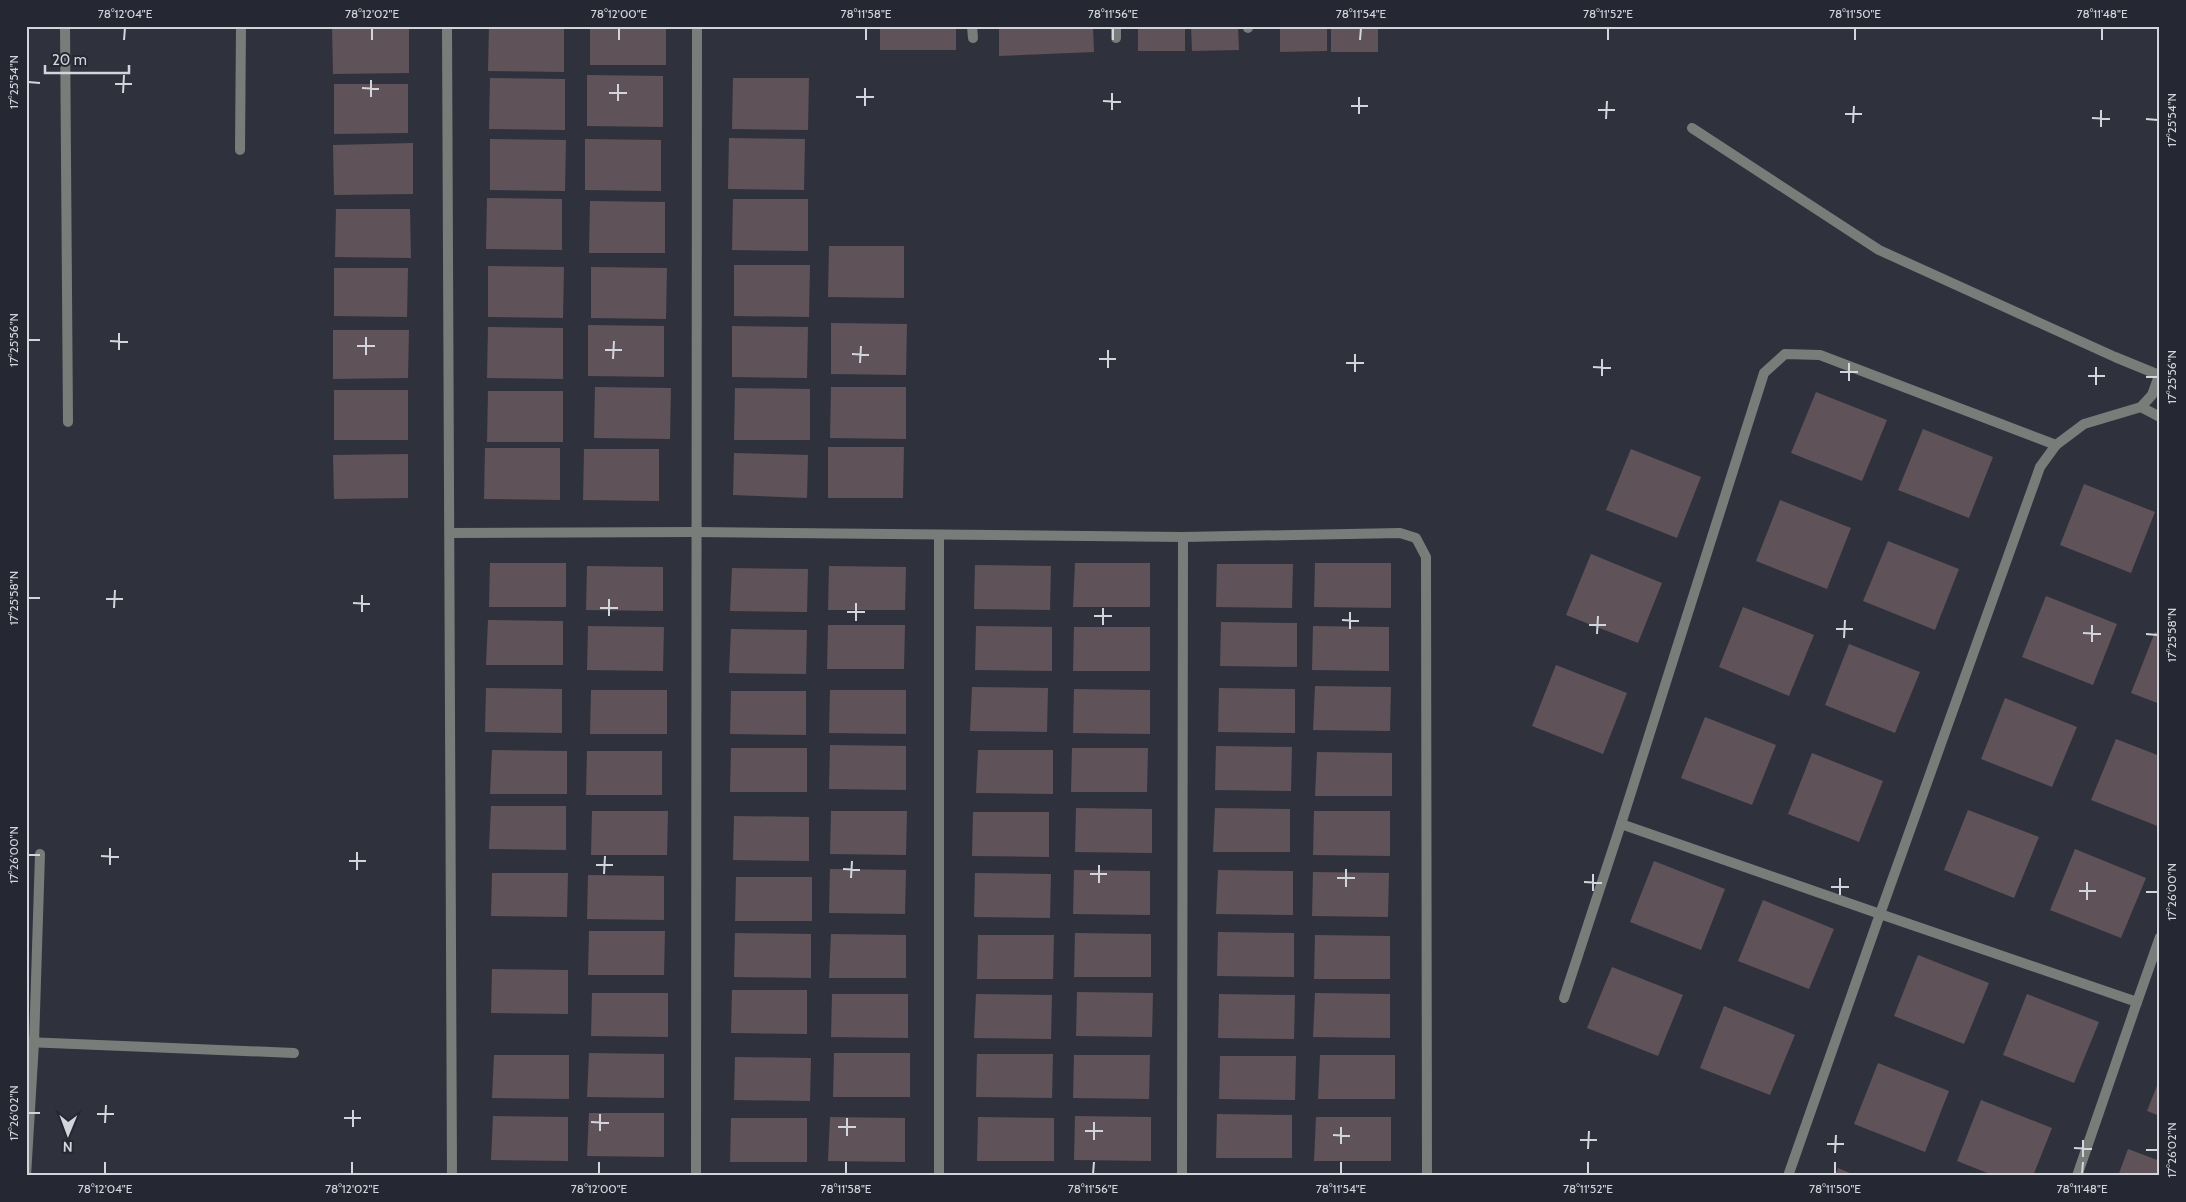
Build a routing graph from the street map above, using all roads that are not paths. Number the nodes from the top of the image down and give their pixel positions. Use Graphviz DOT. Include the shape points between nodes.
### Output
graph roads {
  1 [pos="65,26"];
  2 [pos="241,26"];
  3 [pos="447,26"];
  4 [pos="696,26"];
  5 [pos="972,26"];
  6 [pos="1116,26"];
  7 [pos="973,38"];
  8 [pos="1116,38"];
  9 [pos="1692,128"];
  10 [pos="240,150"];
  11 [pos="2159,374"];
  12 [pos="2141,407"];
  13 [pos="2160,417"];
  14 [pos="68,422"];
  15 [pos="2056,445"];
  16 [pos="696,532"];
  17 [pos="450,533"];
  18 [pos="940,535"];
  19 [pos="1183,537"];
  20 [pos="1622,824"];
  21 [pos="40,854"];
  22 [pos="1880,914"];
  23 [pos="2160,937"];
  24 [pos="1564,998"];
  25 [pos="2137,1002"];
  26 [pos="30,1043"];
  27 [pos="294,1053"];
  28 [pos="26,1176"];
  29 [pos="452,1176"];
  30 [pos="696,1176"];
  31 [pos="939,1176"];
  32 [pos="1182,1176"];
  33 [pos="1427,1176"];
  34 [pos="1788,1176"];
  35 [pos="2077,1176"];
  1 -- 14 [label="street"];
  2 -- 10 [label="street"];
  3 -- 17 [label="street"];
  4 -- 16 [label="street"];
  5 -- 7 [label="street"];
  6 -- 8 [label="street"];
  9 -- 11 [label="street" via="1879,250"];
  11 -- 12 [label="street" via="2152,395"];
  12 -- 13 [label="street"];
  12 -- 15 [label="street" via="2084,424"];
  15 -- 20 [label="street" via="1820,355 1784,354 1764,373"];
  15 -- 22 [label="street" via="2040,467"];
  16 -- 17 [label="street"];
  16 -- 18 [label="street"];
  16 -- 30 [label="street"];
  17 -- 29 [label="street"];
  18 -- 19 [label="street"];
  18 -- 31 [label="street"];
  19 -- 32 [label="street"];
  19 -- 33 [label="street" via="1400,533 1416,538 1423,549 1426,557"];
  20 -- 22 [label="street"];
  20 -- 24 [label="street"];
  21 -- 26 [label="street"];
  22 -- 25 [label="street"];
  22 -- 34 [label="street"];
  23 -- 25 [label="street"];
  25 -- 35 [label="street"];
  26 -- 27 [label="street"];
  26 -- 28 [label="street"];
}
